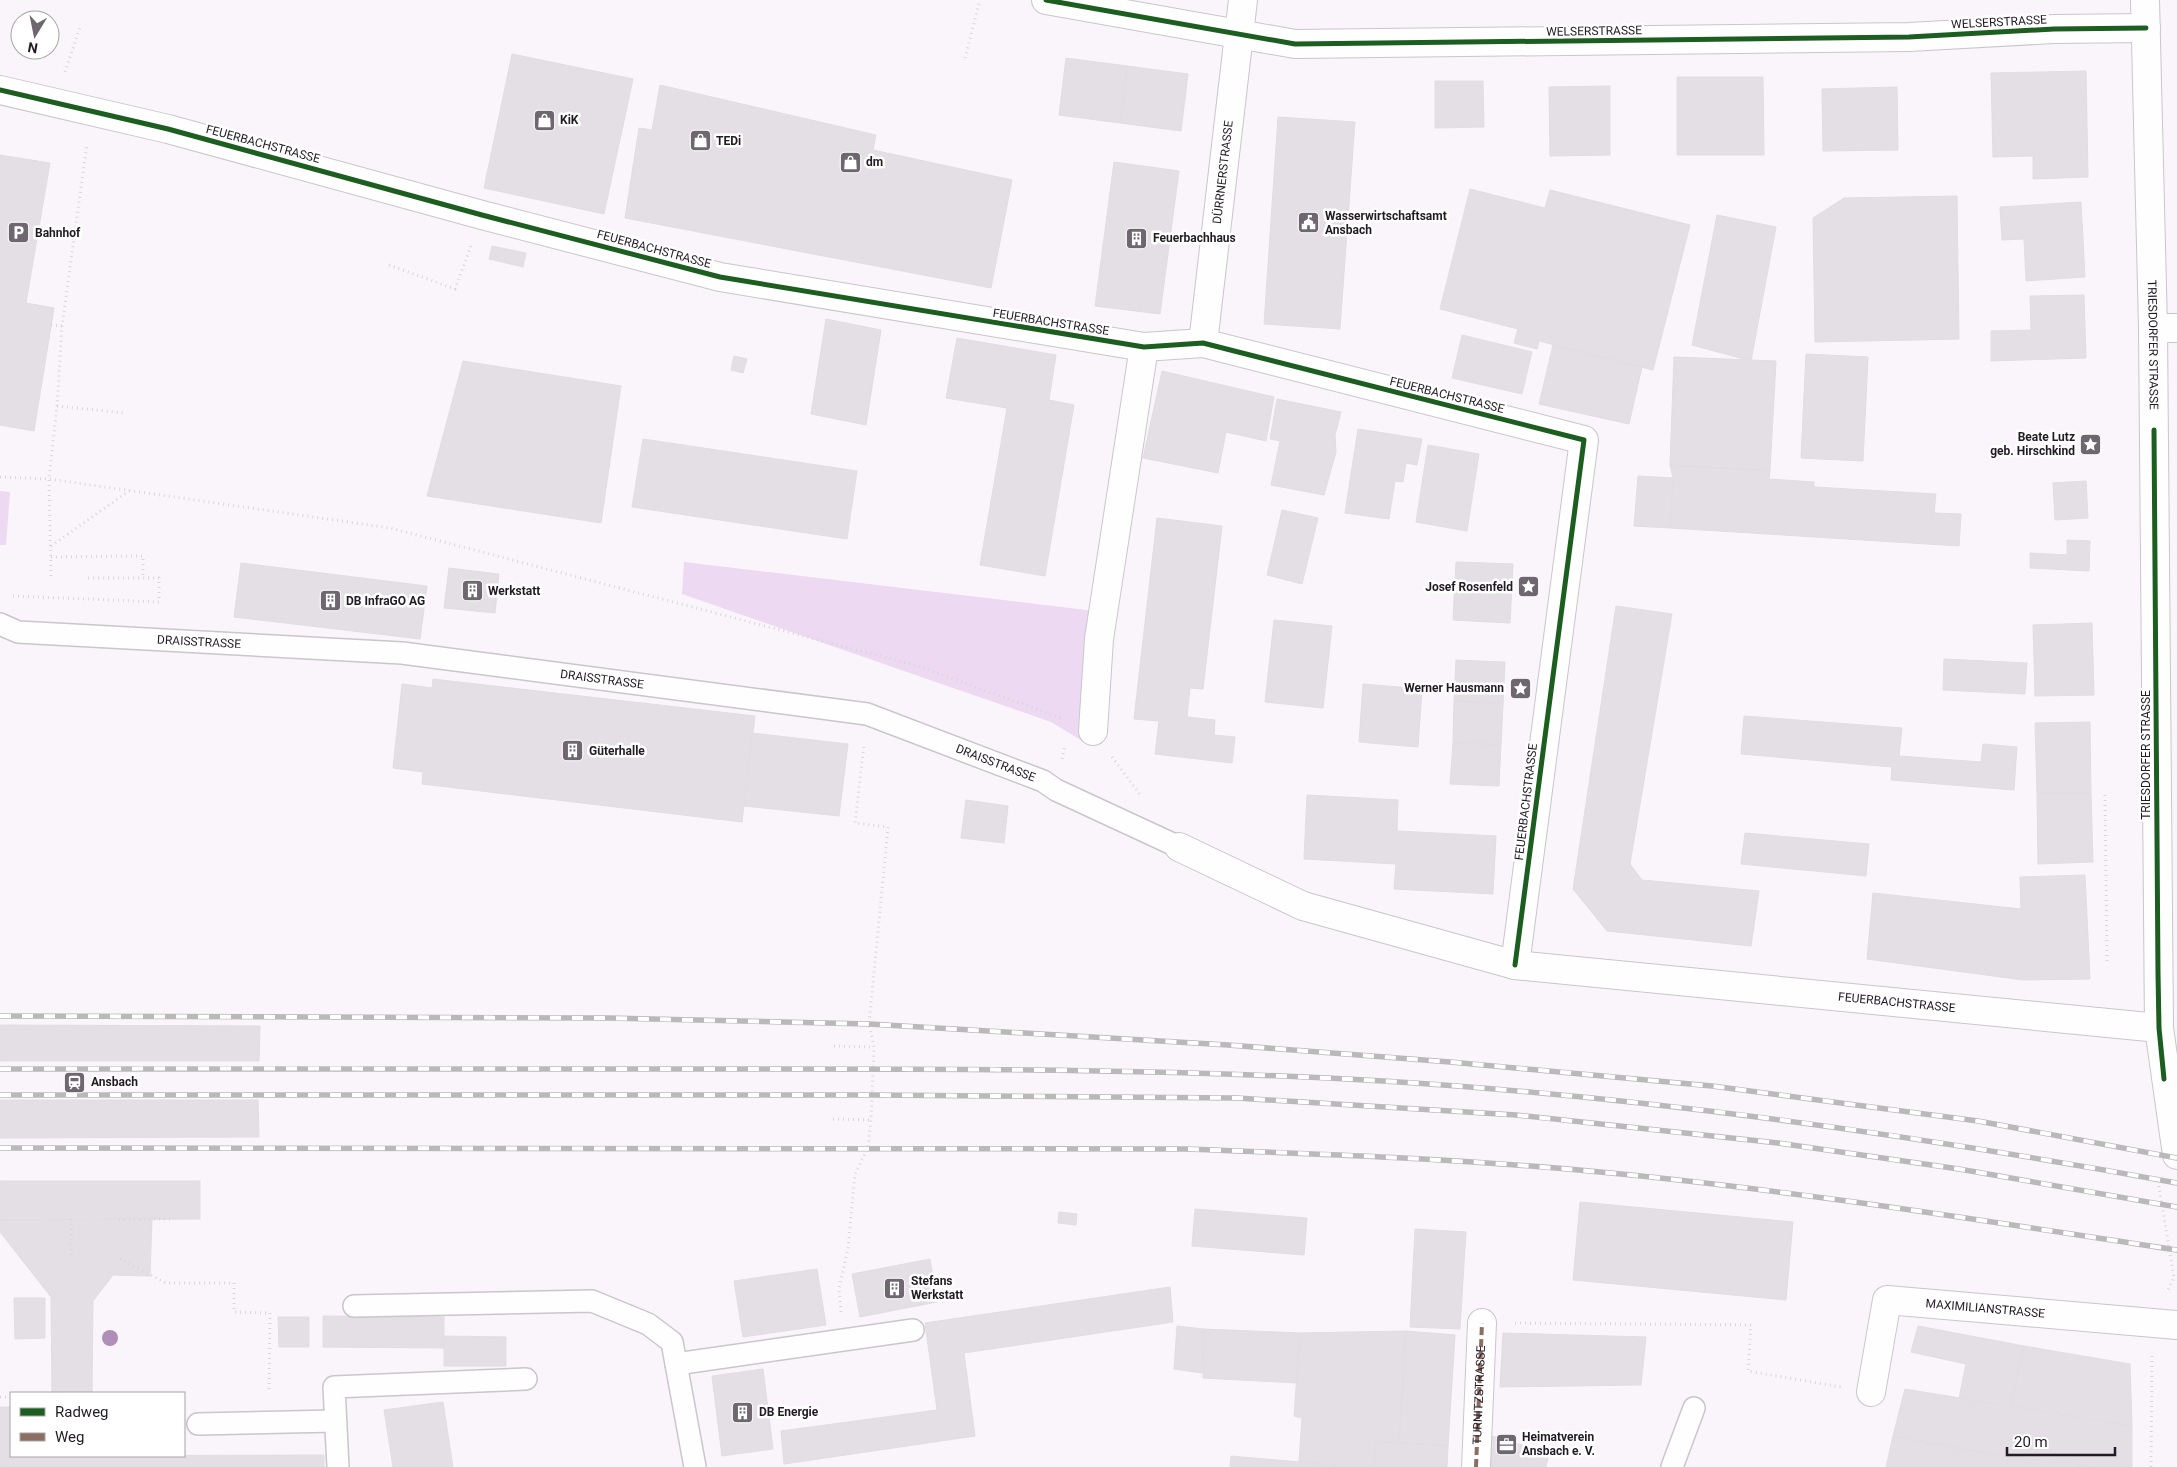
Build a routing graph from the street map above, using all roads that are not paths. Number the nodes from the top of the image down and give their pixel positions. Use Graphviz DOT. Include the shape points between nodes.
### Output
graph roads {
  1 [pos="1046,0"];
  2 [pos="1243,0"];
  3 [pos="2145,0"];
  4 [pos="2146,28"];
  5 [pos="1241,35"];
  6 [pos="0,90"];
  7 [pos="2165,328"];
  8 [pos="1203,343"];
  9 [pos="1144,347"];
  10 [pos="6,632"];
  11 [pos="1081,726"];
  12 [pos="1179,846"];
  13 [pos="1515,965"];
  14 [pos="2159,1028"];
  15 [pos="2171,1080"];
  16 [pos="2177,1155"];
  17 [pos="354,1306"];
  18 [pos="1482,1323"];
  19 [pos="2165,1324"];
  20 [pos="913,1330"];
  21 [pos="676,1364"];
  22 [pos="526,1379"];
  23 [pos="1871,1392"];
  24 [pos="1694,1408"];
  25 [pos="335,1421"];
  26 [pos="198,1424"];
  27 [pos="338,1467"];
  28 [pos="695,1467"];
  29 [pos="1476,1467"];
  30 [pos="1672,1467"];
  1 -- 5 [label="street, WELSERSTRASSE"];
  2 -- 5 [label="street, DÜRRNERSTRASSE"];
  3 -- 4 [label="street, TRIESDORFER STRASSE"];
  4 -- 5 [label="street, WELSERSTRASSE" via="1909,37 1295,44"];
  4 -- 7 [label="street, TRIESDORFER STRASSE"];
  5 -- 8 [label="street, DÜRRNERSTRASSE"];
  6 -- 9 [label="street, FEUERBACHSTRASSE" via="168,129 720,277"];
  7 -- 14 [label="street, TRIESDORFER STRASSE"];
  8 -- 9 [label="street, FEUERBACHSTRASSE"];
  8 -- 13 [label="street, FEUERBACHSTRASSE" via="1584,440"];
  9 -- 11 [label="street" via="1099,640"];
  10 -- 12 [label="lane, DRAISSTRASSE" via="402,653 867,714 1043,781 1056,790"];
  12 -- 13 [label="street, FEUERBACHSTRASSE" via="1303,906"];
  13 -- 14 [label="street, FEUERBACHSTRASSE"];
  14 -- 15 [label="street, TRIESDORFER STRASSE"];
  15 -- 16 [label="street, TRIESDORFER STRASSE"];
  17 -- 21 [label="lane" via="592,1301 648,1324 672,1342"];
  18 -- 29 [label="street, TURNITZSTRASSE"];
  19 -- 23 [label="street, MAXIMILIANSTRASSE" via="1886,1300"];
  20 -- 21 [label="lane"];
  21 -- 28 [label="lane"];
  22 -- 25 [label="lane" via="334,1387"];
  24 -- 30 [label="lane"];
  25 -- 26 [label="lane"];
  25 -- 27 [label="lane"];
}
